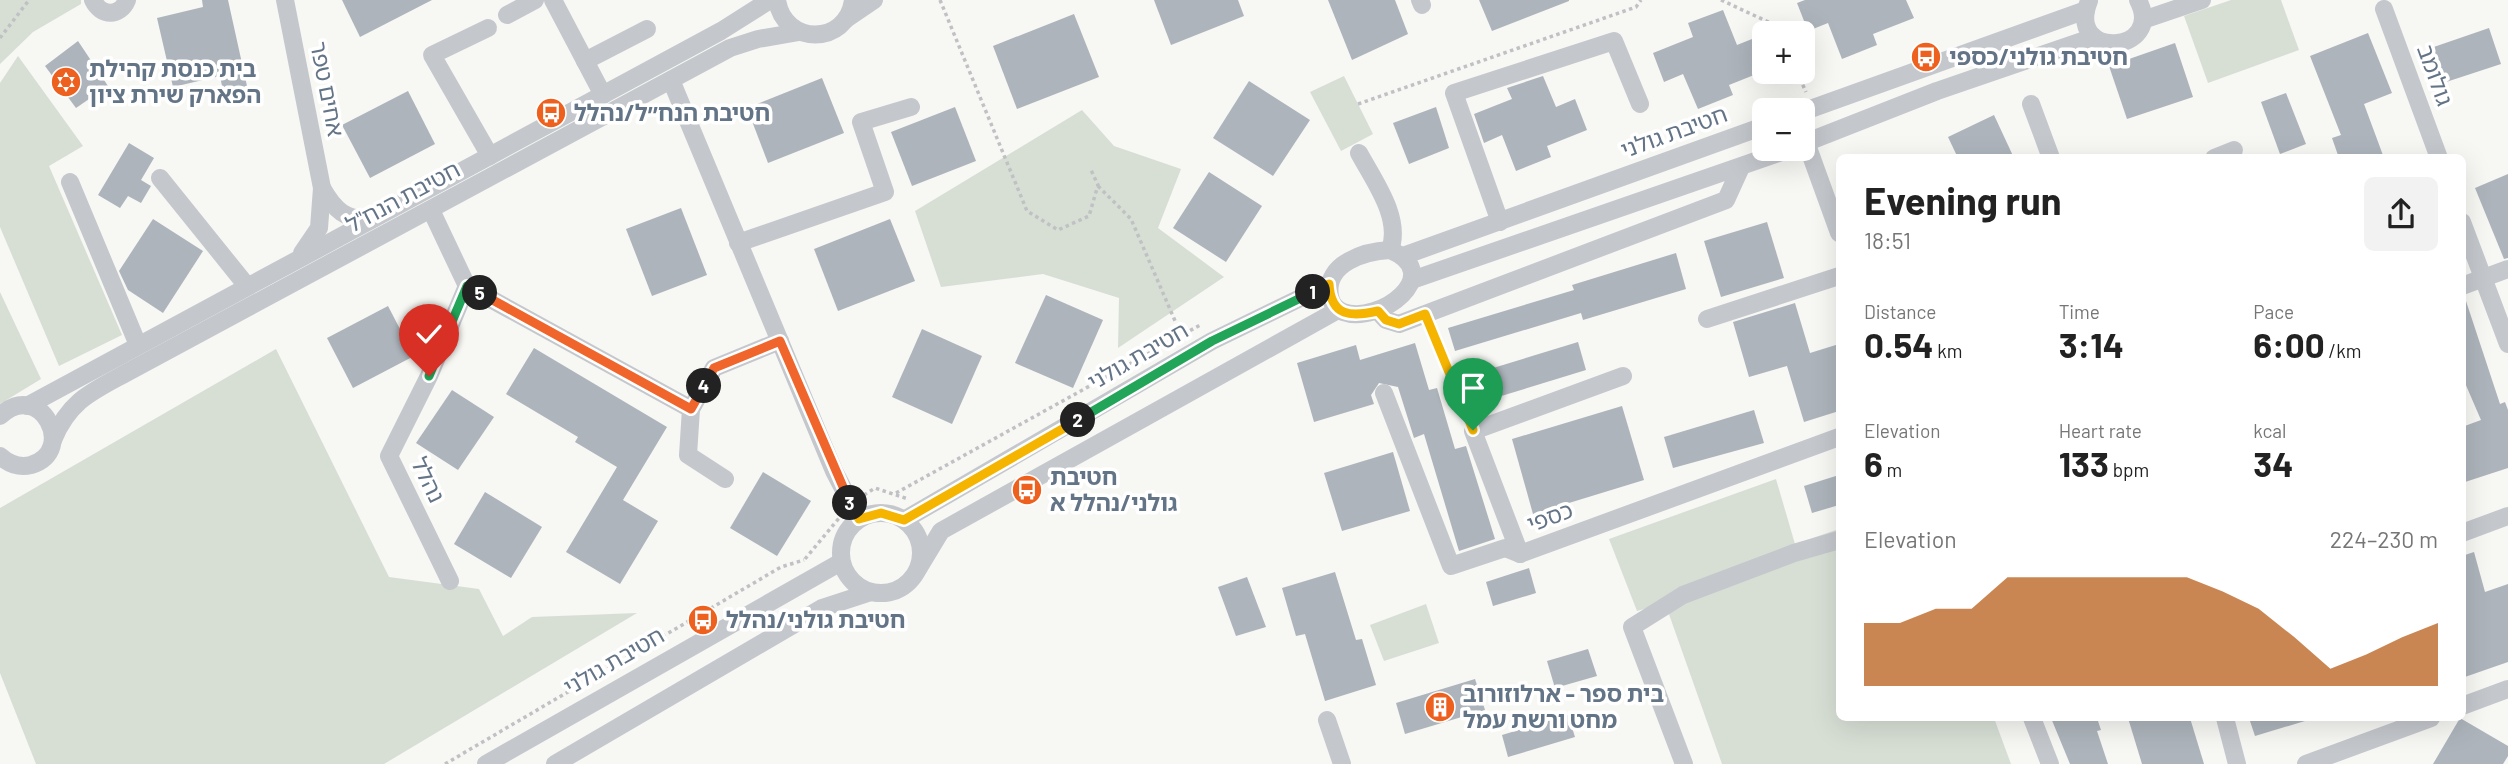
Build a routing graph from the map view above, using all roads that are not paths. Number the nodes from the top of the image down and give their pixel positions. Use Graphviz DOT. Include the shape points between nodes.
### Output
graph roads {
  1 [pos="93,0"];
  2 [pos="127,0"];
  3 [pos="285,0"];
  4 [pos="535,0"];
  5 [pos="553,0"];
  6 [pos="770,0"];
  7 [pos="777,0"];
  8 [pos="853,0"];
  9 [pos="874,0"];
  10 [pos="2138,0"];
  11 [pos="2202,0"];
  12 [pos="2088,5"];
  13 [pos="2385,9"];
  14 [pos="507,15"];
  15 [pos="846,19"];
  16 [pos="2143,20"];
  17 [pos="488,28"];
  18 [pos="647,29"];
  19 [pos="799,32"];
  20 [pos="2094,37"];
  21 [pos="585,61"];
  22 [pos="671,80"];
  23 [pos="603,95"];
  24 [pos="1640,104"];
  25 [pos="2031,104"];
  26 [pos="911,107"];
  27 [pos="1815,107"];
  28 [pos="1752,130"];
  29 [pos="1815,139"];
  30 [pos="2234,150"];
  31 [pos="1359,153"];
  32 [pos="2049,154"];
  33 [pos="2224,154"];
  34 [pos="2438,154"];
  35 [pos="490,156"];
  36 [pos="1757,161"];
  37 [pos="1806,161"];
  38 [pos="1741,167"];
  39 [pos="160,178"];
  40 [pos="70,182"];
  41 [pos="322,188"];
  42 [pos="431,210"];
  43 [pos="376,217"];
  44 [pos="1500,222"];
  45 [pos="1836,226"];
  46 [pos="2466,233"];
  47 [pos="738,243"];
  48 [pos="1397,253"];
  49 [pos="295,261"];
  50 [pos="2508,269"];
  51 [pos="1836,277"];
  52 [pos="2483,278"];
  53 [pos="1412,280"];
  54 [pos="1329,284"];
  55 [pos="2466,284"];
  56 [pos="247,286"];
  57 [pos="467,286"];
  58 [pos="1338,310"];
  59 [pos="1378,311"];
  60 [pos="1707,318"];
  61 [pos="780,341"];
  62 [pos="2508,344"];
  63 [pos="138,345"];
  64 [pos="1623,376"];
  65 [pos="1384,393"];
  66 [pos="27,406"];
  67 [pos="691,409"];
  68 [pos="0,416"];
  69 [pos="1836,438"];
  70 [pos="53,440"];
  71 [pos="2,459"];
  72 [pos="725,479"];
  73 [pos="2508,516"];
  74 [pos="859,519"];
  75 [pos="904,520"];
  76 [pos="2466,532"];
  77 [pos="1836,541"];
  78 [pos="1520,554"];
  79 [pos="841,562"];
  80 [pos="918,569"];
  81 [pos="450,581"];
  82 [pos="871,592"];
  83 [pos="2508,689"];
  84 [pos="2466,705"];
  85 [pos="1326,720"];
  86 [pos="2033,721"];
  87 [pos="2226,721"];
  88 [pos="2423,721"];
  89 [pos="486,764"];
  90 [pos="555,764"];
  91 [pos="1342,764"];
  92 [pos="1684,764"];
  93 [pos="2050,764"];
  94 [pos="2237,764"];
  95 [pos="2306,764"];
  1 -- 2 [label="street" via="98,9 110,13 121,10"];
  3 -- 41 [label="street, אחים טפר"];
  4 -- 14 [label="street"];
  5 -- 21 [label="street"];
  6 -- 23 [label="street, חטיבת הנח\"ל" via="721,32"];
  7 -- 19 [label="street" via="785,21"];
  8 -- 15 [label="street"];
  9 -- 15 [label="street, חטיבת הנח\"ל"];
  10 -- 16 [label="street"];
  11 -- 16 [label="street"];
  12 -- 20 [label="street" via="2085,20"];
  12 -- 27 [label="street"];
  13 -- 34 [label="street, גולומב"];
  15 -- 19 [label="street, חטיבת הנח\"ל" via="827,34"];
  16 -- 20 [label="street" via="2135,36 2119,44"];
  17 -- 35 [label="street" via="432,55"];
  18 -- 21 [label="street"];
  19 -- 22 [label="street, חטיבת הנח\"ל" via="730,48"];
  20 -- 29 [label="street"];
  21 -- 23 [label="street"];
  22 -- 42 [label="street, חטיבת הנח\"ל"];
  22 -- 47 [label="street"];
  23 -- 35 [label="street, חטיבת הנח\"ל"];
  24 -- 44 [label="street" via="1614,41 1454,93"];
  25 -- 32 [label="street"];
  26 -- 47 [label="street" via="861,122 885,192"];
  28 -- 44 [label="street, חטיבת גולני"];
  30 -- 33 [label="street"];
  31 -- 48 [label="street" via="1389,209"];
  35 -- 43 [label="street, חטיבת הנח\"ל"];
  36 -- 38 [label="street"];
  37 -- 45 [label="street"];
  38 -- 53 [label="street"];
  38 -- 59 [label="street" via="1726,200 1399,324"];
  39 -- 56 [label="street"];
  40 -- 63 [label="street"];
  41 -- 43 [label="street" via="331,203 350,218"];
  41 -- 49 [label="street" via="319,228"];
  42 -- 57 [label="street"];
  42 -- 70 [label="street, חטיבת הנח\"ל" via="86,395 62,418"];
  43 -- 49 [label="street, חטיבת הנח\"ל"];
  44 -- 48 [label="street, חטיבת גולני"];
  46 -- 52 [label="street"];
  47 -- 61 [label="street"];
  48 -- 53 [label="street" via="1412,266"];
  48 -- 54 [label="street" via="1372,251 1348,261"];
  49 -- 56 [label="street, חטיבת הנח\"ל"];
  50 -- 52 [label="street"];
  51 -- 60 [label="street"];
  52 -- 55 [label="street"];
  52 -- 62 [label="street"];
  53 -- 59 [label="street" via="1400,297"];
  54 -- 58 [label="street" via="1330,299"];
  54 -- 75 [label="street, חטיבת גולני" via="1190,354"];
  56 -- 63 [label="street, חטיבת הנח\"ל"];
  57 -- 67 [label="street"];
  57 -- 81 [label="street, נהלל" via="389,456"];
  58 -- 59 [label="street" via="1349,314"];
  58 -- 80 [label="street" via="941,531"];
  61 -- 67 [label="street" via="714,368"];
  61 -- 74 [label="street"];
  63 -- 66 [label="street, חטיבת הנח\"ל"];
  64 -- 78 [label="street" via="1473,430"];
  65 -- 78 [label="street, כספי" via="1451,566 1505,548"];
  66 -- 68 [label="street, חטיבת הנח\"ל" via="13,407"];
  66 -- 70 [label="street" via="47,418"];
  67 -- 72 [label="street" via="688,455"];
  69 -- 78 [label="street, כספי"];
  70 -- 71 [label="street, חטיבת הנח\"ל" via="37,463 23,466"];
  73 -- 76 [label="street"];
  74 -- 75 [label="street" via="881,513"];
  74 -- 79 [label="street" via="844,538"];
  75 -- 80 [label="street" via="920,542"];
  77 -- 92 [label="street" via="1683,595 1632,628"];
  79 -- 82 [label="street" via="852,581"];
  79 -- 89 [label="street, חטיבת גולני"];
  80 -- 82 [label="street" via="893,592"];
  82 -- 90 [label="street" via="822,608"];
  83 -- 84 [label="street"];
  85 -- 91 [label="street"];
  86 -- 93 [label="street"];
  87 -- 94 [label="street"];
  88 -- 95 [label="street"];
}
